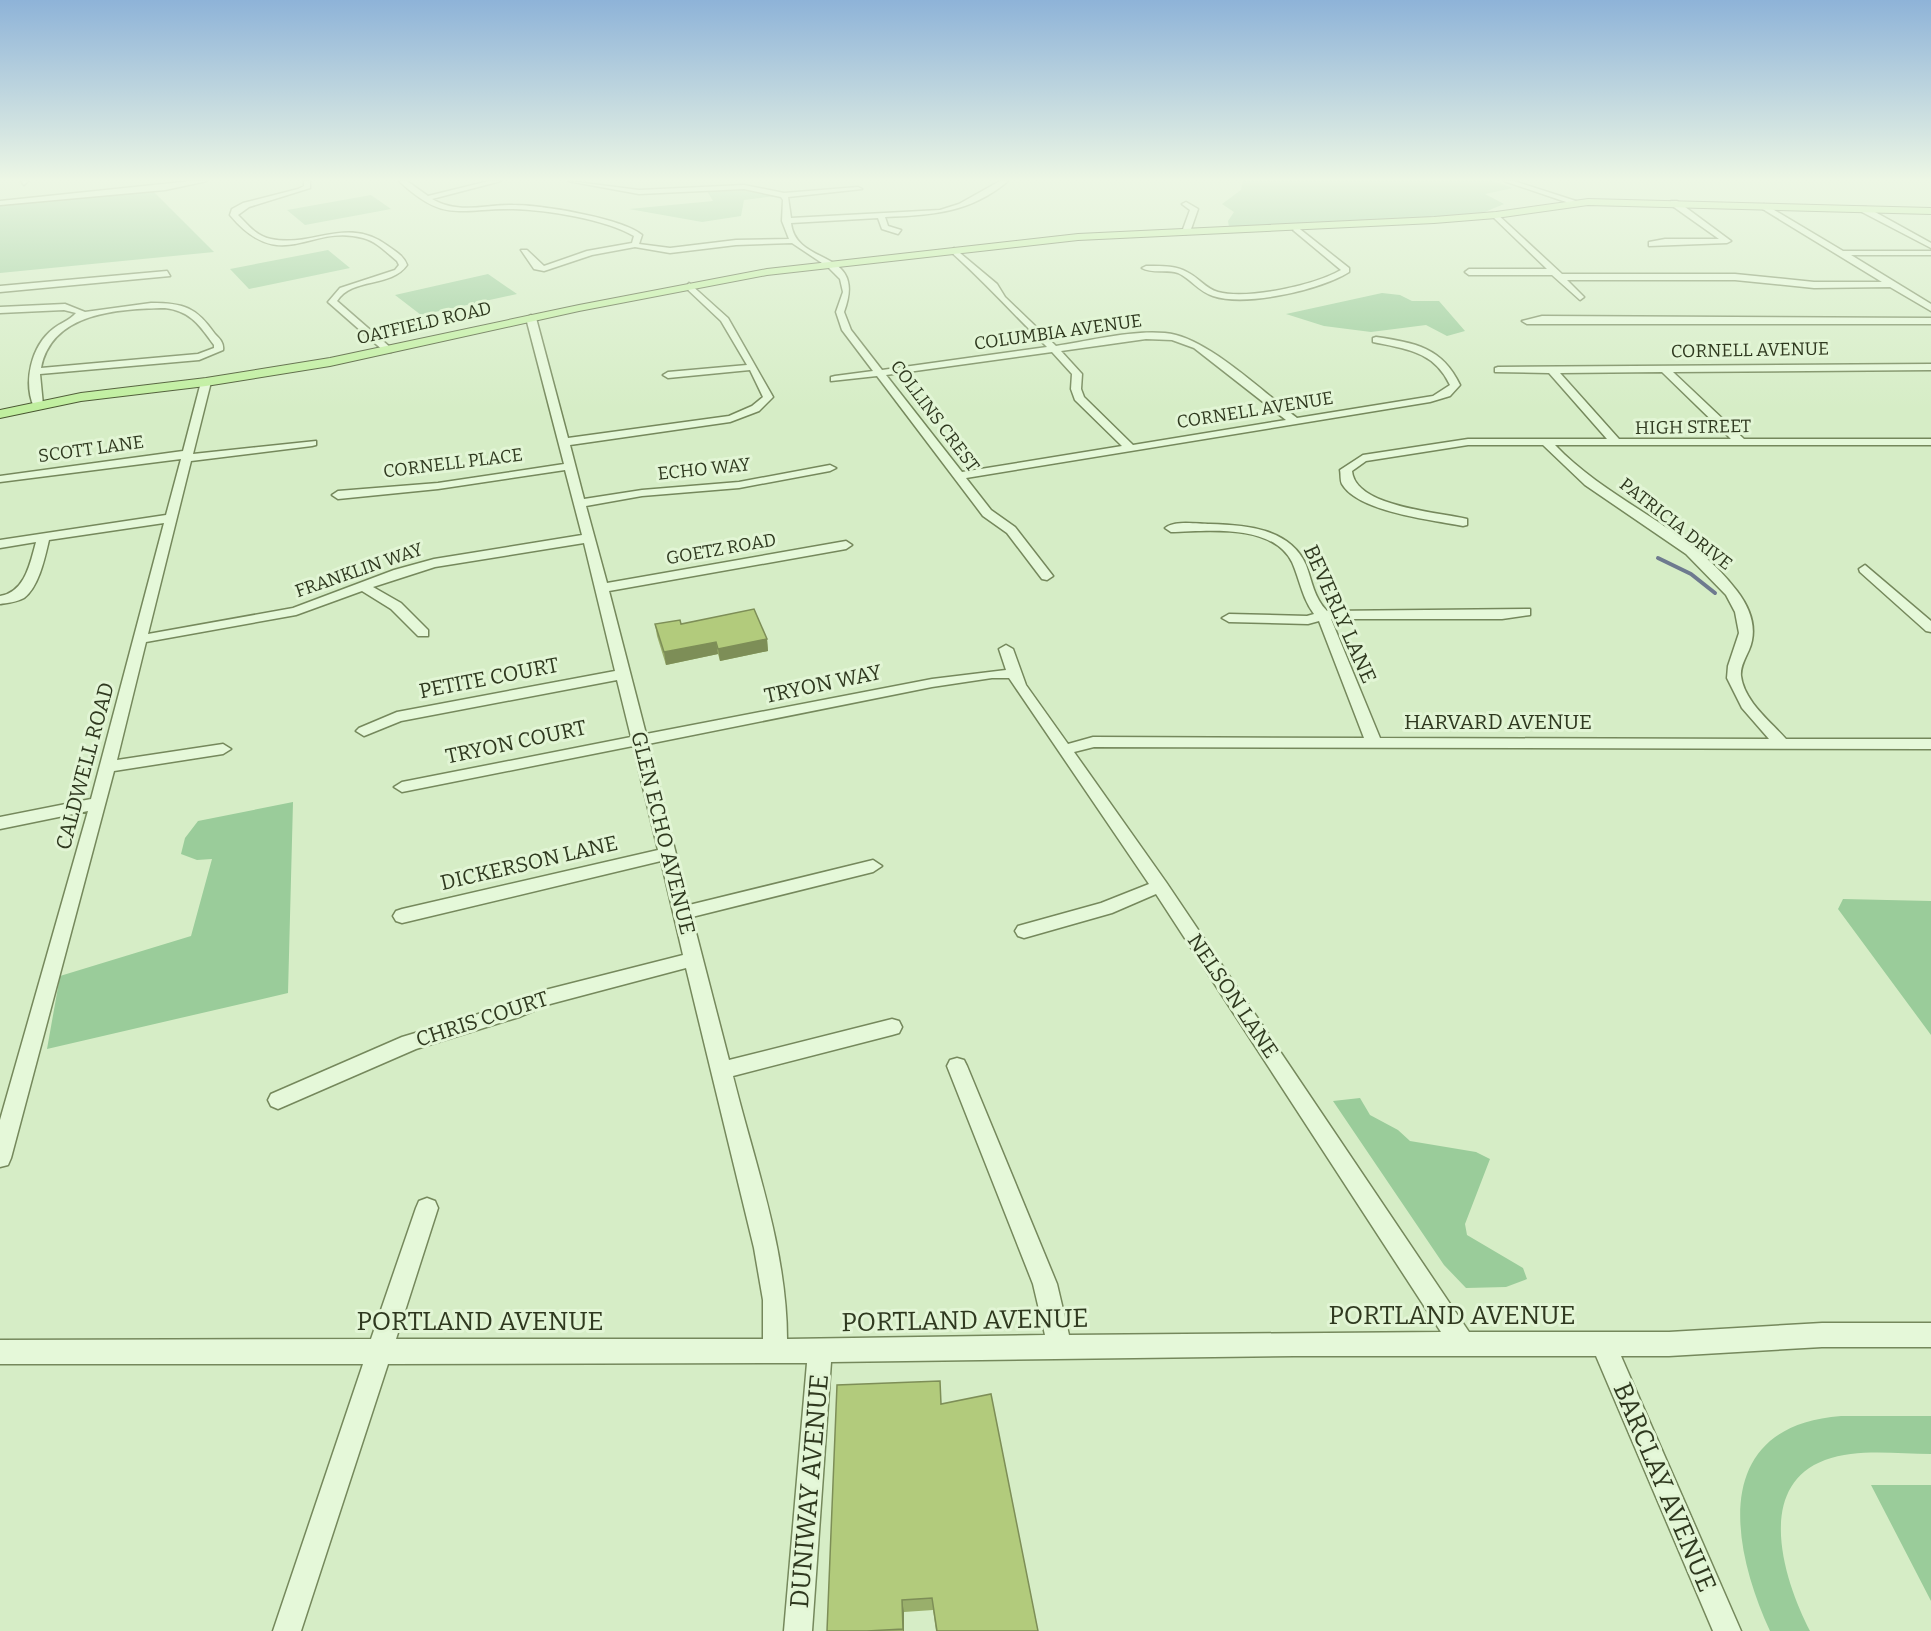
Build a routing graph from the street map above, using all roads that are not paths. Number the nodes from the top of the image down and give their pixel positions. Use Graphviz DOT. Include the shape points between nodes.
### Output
graph roads {
  1 [pos="397,257"];
  2 [pos="528,257"];
  3 [pos="578,257"];
  4 [pos="817,257"];
  5 [pos="895,257"];
  6 [pos="962,257"];
  7 [pos="1333,257"];
  8 [pos="1539,257"];
  9 [pos="1848,257"];
  10 [pos="829,265"];
  11 [pos="1146,268"];
  12 [pos="1469,272"];
  13 [pos="167,274"];
  14 [pos="1557,275"];
  15 [pos="1291,277"];
  16 [pos="1309,284"];
  17 [pos="1892,284"];
  18 [pos="689,286"];
  19 [pos="0,289"];
  20 [pos="1580,297"];
  21 [pos="1931,308"];
  22 [pos="0,310"];
  23 [pos="81,315"];
  24 [pos="531,318"];
  25 [pos="1527,321"];
  26 [pos="1931,321"];
  27 [pos="1376,340"];
  28 [pos="1054,349"];
  29 [pos="388,350"];
  30 [pos="752,367"];
  31 [pos="1931,367"];
  32 [pos="1498,370"];
  33 [pos="1552,370"];
  34 [pos="1666,370"];
  35 [pos="36,371"];
  36 [pos="882,373"];
  37 [pos="668,375"];
  38 [pos="835,379"];
  39 [pos="206,382"];
  40 [pos="38,405"];
  41 [pos="0,414"];
  42 [pos="1296,422"];
  43 [pos="565,442"];
  44 [pos="1741,442"];
  45 [pos="1931,442"];
  46 [pos="312,443"];
  47 [pos="1547,443"];
  48 [pos="1618,444"];
  49 [pos="1131,449"];
  50 [pos="187,456"];
  51 [pos="571,466"];
  52 [pos="830,468"];
  53 [pos="960,476"];
  54 [pos="0,479"];
  55 [pos="338,495"];
  56 [pos="580,503"];
  57 [pos="171,518"];
  58 [pos="1463,522"];
  59 [pos="1171,528"];
  60 [pos="43,537"];
  61 [pos="589,538"];
  62 [pos="0,543"];
  63 [pos="846,545"];
  64 [pos="1865,569"];
  65 [pos="1047,576"];
  66 [pos="364,587"];
  67 [pos="602,588"];
  68 [pos="0,600"];
  69 [pos="1525,612"];
  70 [pos="1323,615"];
  71 [pos="1228,618"];
  72 [pos="1931,628"];
  73 [pos="423,633"];
  74 [pos="141,639"];
  75 [pos="1006,649"];
  76 [pos="624,674"];
  77 [pos="1015,674"];
  78 [pos="364,731"];
  79 [pos="640,738"];
  80 [pos="1374,743"];
  81 [pos="1782,744"];
  82 [pos="1931,744"];
  83 [pos="223,749"];
  84 [pos="1065,750"];
  85 [pos="107,767"];
  86 [pos="402,787"];
  87 [pos="98,803"];
  88 [pos="0,823"];
  89 [pos="667,854"];
  90 [pos="873,866"];
  91 [pos="1160,886"];
  92 [pos="682,913"];
  93 [pos="402,916"];
  94 [pos="1024,930"];
  95 [pos="694,959"];
  96 [pos="892,1027"];
  97 [pos="957,1066"];
  98 [pos="722,1070"];
  99 [pos="278,1100"];
  100 [pos="0,1158"];
  101 [pos="427,1208"];
  102 [pos="1931,1335"];
  103 [pos="1462,1343"];
  104 [pos="1603,1344"];
  105 [pos="1060,1346"];
  106 [pos="378,1350"];
  107 [pos="820,1350"];
  108 [pos="775,1351"];
  109 [pos="0,1352"];
  110 [pos="287,1631"];
  111 [pos="798,1631"];
  112 [pos="1727,1631"];
  1 -- 29 [label="street" via="403,266 398,272 345,289 332,302"];
  2 -- 3 [label="street" via="544,269"];
  4 -- 10 [label="street, COLLINS CREST"];
  5 -- 10 [label="main road, OATFIELD ROAD"];
  6 -- 28 [label="street"];
  7 -- 16 [label="street" via="1347,268 1338,276"];
  8 -- 14 [label="street"];
  9 -- 17 [label="street"];
  10 -- 18 [label="main road, OATFIELD ROAD"];
  10 -- 36 [label="street, COLLINS CREST" via="847,289 840,312 843,324"];
  11 -- 16 [label="street" via="1179,271 1210,292 1225,296 1263,294"];
  12 -- 14 [label="street"];
  13 -- 19 [label="street"];
  14 -- 17 [label="street" via="1735,277 1814,285"];
  14 -- 20 [label="street"];
  15 -- 16 [label="street"];
  17 -- 21 [label="street"];
  18 -- 24 [label="main road, OATFIELD ROAD"];
  18 -- 30 [label="street" via="725,320"];
  22 -- 23 [label="street" via="65,307 78,309"];
  23 -- 35 [label="street" via="45,340"];
  23 -- 35 [label="street" via="162,306 182,308 192,313 219,345 218,350 199,357"];
  24 -- 29 [label="main road, OATFIELD ROAD"];
  24 -- 43 [label="street, GLEN ECHO AVENUE"];
  25 -- 26 [label="street"];
  27 -- 42 [label="street, CORNELL AVENUE" via="1410,345 1434,354 1455,385 1441,397"];
  28 -- 36 [label="street, COLUMBIA AVENUE"];
  28 -- 42 [label="street, COLUMBIA AVENUE" via="1146,336 1182,339 1197,346"];
  28 -- 49 [label="street" via="1076,370 1079,398"];
  29 -- 39 [label="main road, OATFIELD ROAD"];
  30 -- 37 [label="street"];
  30 -- 43 [label="street" via="768,397 753,411 730,419"];
  31 -- 34 [label="street, CORNELL AVENUE"];
  32 -- 33 [label="street, CORNELL AVENUE"];
  33 -- 34 [label="street, CORNELL AVENUE"];
  33 -- 48 [label="street"];
  34 -- 44 [label="street"];
  35 -- 40 [label="street" via="33,389"];
  36 -- 38 [label="street, COLUMBIA AVENUE"];
  36 -- 53 [label="street, COLLINS CREST"];
  39 -- 40 [label="main road, OATFIELD ROAD"];
  39 -- 50 [label="street, CALDWELL ROAD"];
  40 -- 41 [label="main road, OATFIELD ROAD"];
  42 -- 49 [label="street, CORNELL AVENUE"];
  43 -- 51 [label="street, GLEN ECHO AVENUE"];
  44 -- 45 [label="street, HIGH STREET"];
  44 -- 48 [label="street, HIGH STREET"];
  46 -- 50 [label="street, SCOTT LANE"];
  47 -- 48 [label="street, HIGH STREET"];
  47 -- 58 [label="street, HIGH STREET" via="1455,443 1363,458 1350,465 1345,475 1352,489 1374,502"];
  47 -- 81 [label="street, PATRICIA DRIVE" via="1568,465 1709,568 1731,592 1743,614 1747,635 1734,668 1736,682 1744,698"];
  49 -- 53 [label="street, CORNELL AVENUE"];
  50 -- 54 [label="street, SCOTT LANE"];
  50 -- 57 [label="street, CALDWELL ROAD"];
  51 -- 55 [label="street, CORNELL PLACE" via="438,486"];
  51 -- 56 [label="street, GLEN ECHO AVENUE"];
  52 -- 56 [label="street, ECHO WAY" via="739,485"];
  53 -- 65 [label="street, COLLINS CREST" via="987,513 1011,530"];
  56 -- 61 [label="street, GLEN ECHO AVENUE"];
  57 -- 60 [label="street"];
  57 -- 74 [label="street, CALDWELL ROAD"];
  59 -- 70 [label="street, BEVERLY LANE" via="1240,529 1277,540 1296,558 1315,608"];
  60 -- 62 [label="street"];
  60 -- 68 [label="street" via="24,590"];
  61 -- 66 [label="street, FRANKLIN WAY" via="434,563"];
  61 -- 67 [label="street, GLEN ECHO AVENUE"];
  63 -- 67 [label="street, GOETZ ROAD"];
  64 -- 72 [label="street"];
  66 -- 73 [label="street" via="396,606"];
  66 -- 74 [label="street, FRANKLIN WAY" via="296,611"];
  67 -- 76 [label="street, GLEN ECHO AVENUE"];
  69 -- 70 [label="street"];
  70 -- 71 [label="street" via="1308,620"];
  70 -- 80 [label="street, BEVERLY LANE"];
  74 -- 85 [label="street, CALDWELL ROAD"];
  75 -- 77 [label="street, NELSON LANE"];
  76 -- 78 [label="street, PETITE COURT" via="397,717"];
  76 -- 79 [label="street, GLEN ECHO AVENUE"];
  77 -- 79 [label="street, TRYON WAY" via="969,676"];
  77 -- 84 [label="street, NELSON LANE"];
  79 -- 86 [label="street, TRYON COURT"];
  79 -- 89 [label="street, GLEN ECHO AVENUE"];
  80 -- 81 [label="street, HARVARD AVENUE"];
  80 -- 84 [label="street, HARVARD AVENUE" via="1093,742"];
  81 -- 82 [label="street, HARVARD AVENUE"];
  83 -- 85 [label="street"];
  84 -- 91 [label="street, NELSON LANE"];
  85 -- 87 [label="street, CALDWELL ROAD"];
  87 -- 88 [label="street"];
  87 -- 100 [label="street, CALDWELL ROAD"];
  89 -- 92 [label="street, GLEN ECHO AVENUE"];
  89 -- 93 [label="street, DICKERSON LANE"];
  90 -- 92 [label="street"];
  91 -- 94 [label="street" via="1106,908"];
  91 -- 103 [label="street, NELSON LANE"];
  92 -- 95 [label="street, GLEN ECHO AVENUE"];
  95 -- 98 [label="street, GLEN ECHO AVENUE"];
  95 -- 99 [label="street, CHRIS COURT" via="544,998 526,1008 467,1024 360,1063"];
  96 -- 98 [label="street"];
  97 -- 105 [label="street" via="1045,1284"];
  98 -- 108 [label="street, GLEN ECHO AVENUE" via="773,1283"];
  101 -- 106 [label="street"];
  102 -- 104 [label="street, PORTLAND AVENUE" via="1821,1335 1731,1342"];
  103 -- 104 [label="street, PORTLAND AVENUE"];
  103 -- 105 [label="street, PORTLAND AVENUE"];
  104 -- 112 [label="street, BARCLAY AVENUE"];
  105 -- 107 [label="street, PORTLAND AVENUE"];
  106 -- 108 [label="street, PORTLAND AVENUE"];
  106 -- 109 [label="street, PORTLAND AVENUE"];
  106 -- 110 [label="street"];
  107 -- 108 [label="street, PORTLAND AVENUE"];
  107 -- 111 [label="street, DUNIWAY AVENUE"];
}
